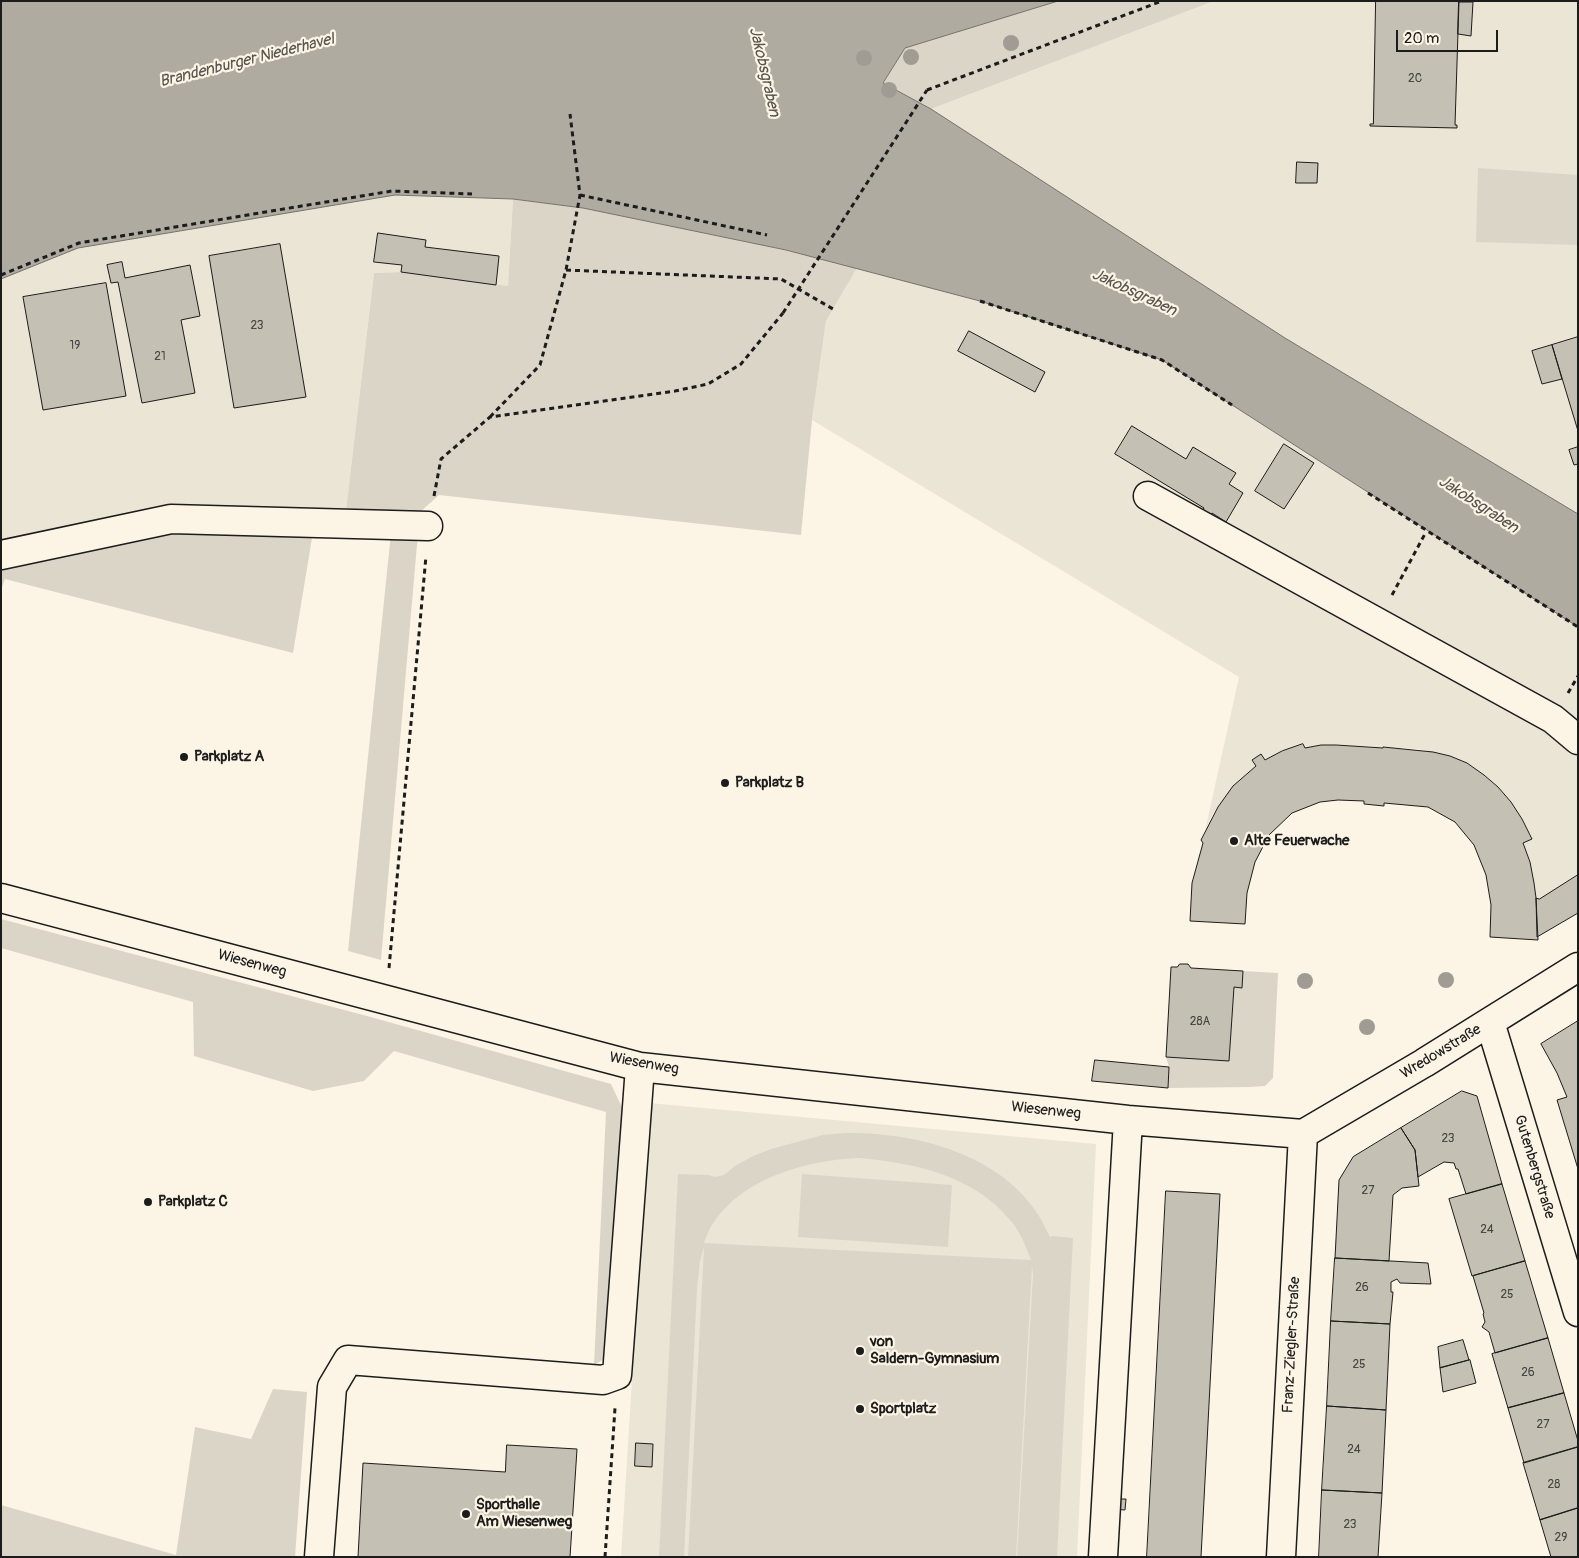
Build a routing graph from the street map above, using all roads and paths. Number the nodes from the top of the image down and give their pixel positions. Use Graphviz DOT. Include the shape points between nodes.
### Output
graph roads {
  1 [pos="1162,1"];
  2 [pos="570,114"];
  3 [pos="472,194"];
  4 [pos="580,195"];
  5 [pos="767,235"];
  6 [pos="566,270"];
  7 [pos="1,275"];
  8 [pos="980,301"];
  9 [pos="833,309"];
  10 [pos="1232,405"];
  11 [pos="490,417"];
  12 [pos="1368,494"];
  13 [pos="1148,496"];
  14 [pos="428,526"];
  15 [pos="1426,532"];
  16 [pos="1,555"];
  17 [pos="1378,622"];
  18 [pos="1578,627"];
  19 [pos="1578,740"];
  20 [pos="1,898"];
  21 [pos="1578,967"];
  22 [pos="386,999"];
  23 [pos="1490,1022"];
  24 [pos="640,1067"];
  25 [pos="1128,1120"];
  26 [pos="1303,1134"];
  27 [pos="1578,1312"];
  28 [pos="617,1375"];
  29 [pos="319,1557"];
  30 [pos="605,1557"];
  31 [pos="1103,1557"];
  32 [pos="1281,1557"];
  1 -- 11 [label="path, bridge" via="927,90 783,313 740,364 708,384"];
  2 -- 4 [label="path"];
  3 -- 7 [label="path" via="392,191 79,243"];
  4 -- 5 [label="path"];
  4 -- 6 [label="path"];
  6 -- 9 [label="path" via="780,279"];
  6 -- 11 [label="path" via="540,365"];
  8 -- 10 [label="path" via="1162,360"];
  11 -- 14 [label="path" via="441,458"];
  12 -- 18 [label="path"];
  13 -- 17 [label="street"];
  14 -- 16 [label="street" via="171,519"];
  14 -- 22 [label="path"];
  15 -- 17 [label="path"];
  17 -- 19 [label="street" via="1553,719"];
  20 -- 22 [label="street, Wiesenweg"];
  21 -- 23 [label="street, Wredowstraße"];
  22 -- 24 [label="street, Wiesenweg"];
  23 -- 26 [label="street, Wredowstraße"];
  23 -- 27 [label="street, Gutenbergstraße"];
  24 -- 25 [label="street, Wiesenweg"];
  24 -- 28 [label="street"];
  25 -- 26 [label="street, Wiesenweg"];
  25 -- 31 [label="street"];
  26 -- 32 [label="street, Franz-Ziegler-Straße"];
  28 -- 29 [label="street" via="603,1380 348,1360 332,1386"];
  28 -- 30 [label="path"];
}
